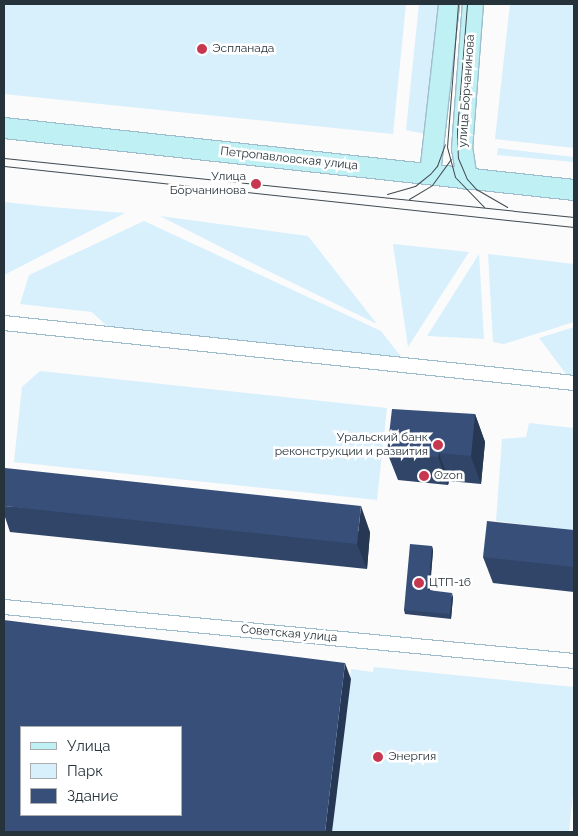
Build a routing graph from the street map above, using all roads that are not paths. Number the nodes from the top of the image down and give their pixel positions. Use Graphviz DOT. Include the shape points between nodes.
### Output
graph roads {
  1 [pos="449,4"];
  2 [pos="473,4"];
  3 [pos="4,128"];
  4 [pos="430,174"];
  5 [pos="467,178"];
  6 [pos="574,190"];
  7 [pos="4,323"];
  8 [pos="574,383"];
  9 [pos="4,607"];
  10 [pos="574,661"];
  1 -- 4 [label="main road, улица Борчанинова"];
  2 -- 5 [label="main road, улица Борчанинова" via="462,149"];
  3 -- 4 [label="main road, Петропавловская улица"];
  4 -- 5 [label="main road, Петропавловская улица"];
  5 -- 6 [label="main road, Петропавловская улица"];
  7 -- 8 [label="street"];
  9 -- 10 [label="street, Советская улица"];
}
